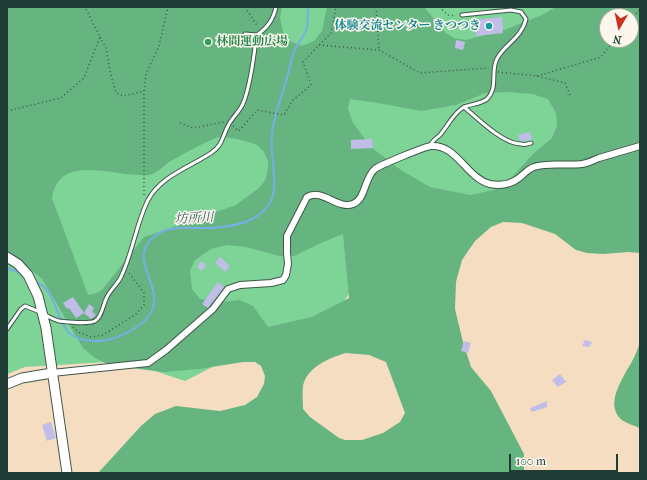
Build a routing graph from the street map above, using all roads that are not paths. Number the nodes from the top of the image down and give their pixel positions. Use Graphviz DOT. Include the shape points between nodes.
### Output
graph roads {
  1 [pos="276,7"];
  2 [pos="462,15"];
  3 [pos="245,34"];
  4 [pos="257,35"];
  5 [pos="464,107"];
  6 [pos="531,143"];
  7 [pos="430,146"];
  8 [pos="640,146"];
  9 [pos="9,258"];
  10 [pos="42,313"];
  11 [pos="7,329"];
  12 [pos="52,373"];
  13 [pos="7,384"];
  14 [pos="67,473"];
  1 -- 4 [label="lane" via="267,28"];
  2 -- 5 [label="lane" via="511,10 521,12 526,19 522,30 496,60 495,83 490,95 481,102"];
  3 -- 4 [label="lane"];
  4 -- 10 [label="lane" via="244,101 229,123 219,147 164,182 153,192 144,210 121,277 106,298 96,320 59,321"];
  5 -- 6 [label="lane" via="509,141"];
  5 -- 7 [label="lane"];
  7 -- 8 [label="street" via="442,147 449,151 475,176 490,184 503,185 518,178 530,168 540,165 582,164"];
  7 -- 12 [label="street" via="375,168 368,177 361,197 354,204 344,205 322,196 307,197 287,236 288,264 283,280 240,285 228,289 213,309 148,363"];
  9 -- 10 [label="street" via="28,275 36,290"];
  10 -- 11 [label="lane" via="25,306"];
  10 -- 12 [label="street"];
  12 -- 13 [label="street" via="22,378"];
  12 -- 14 [label="street"];
}
